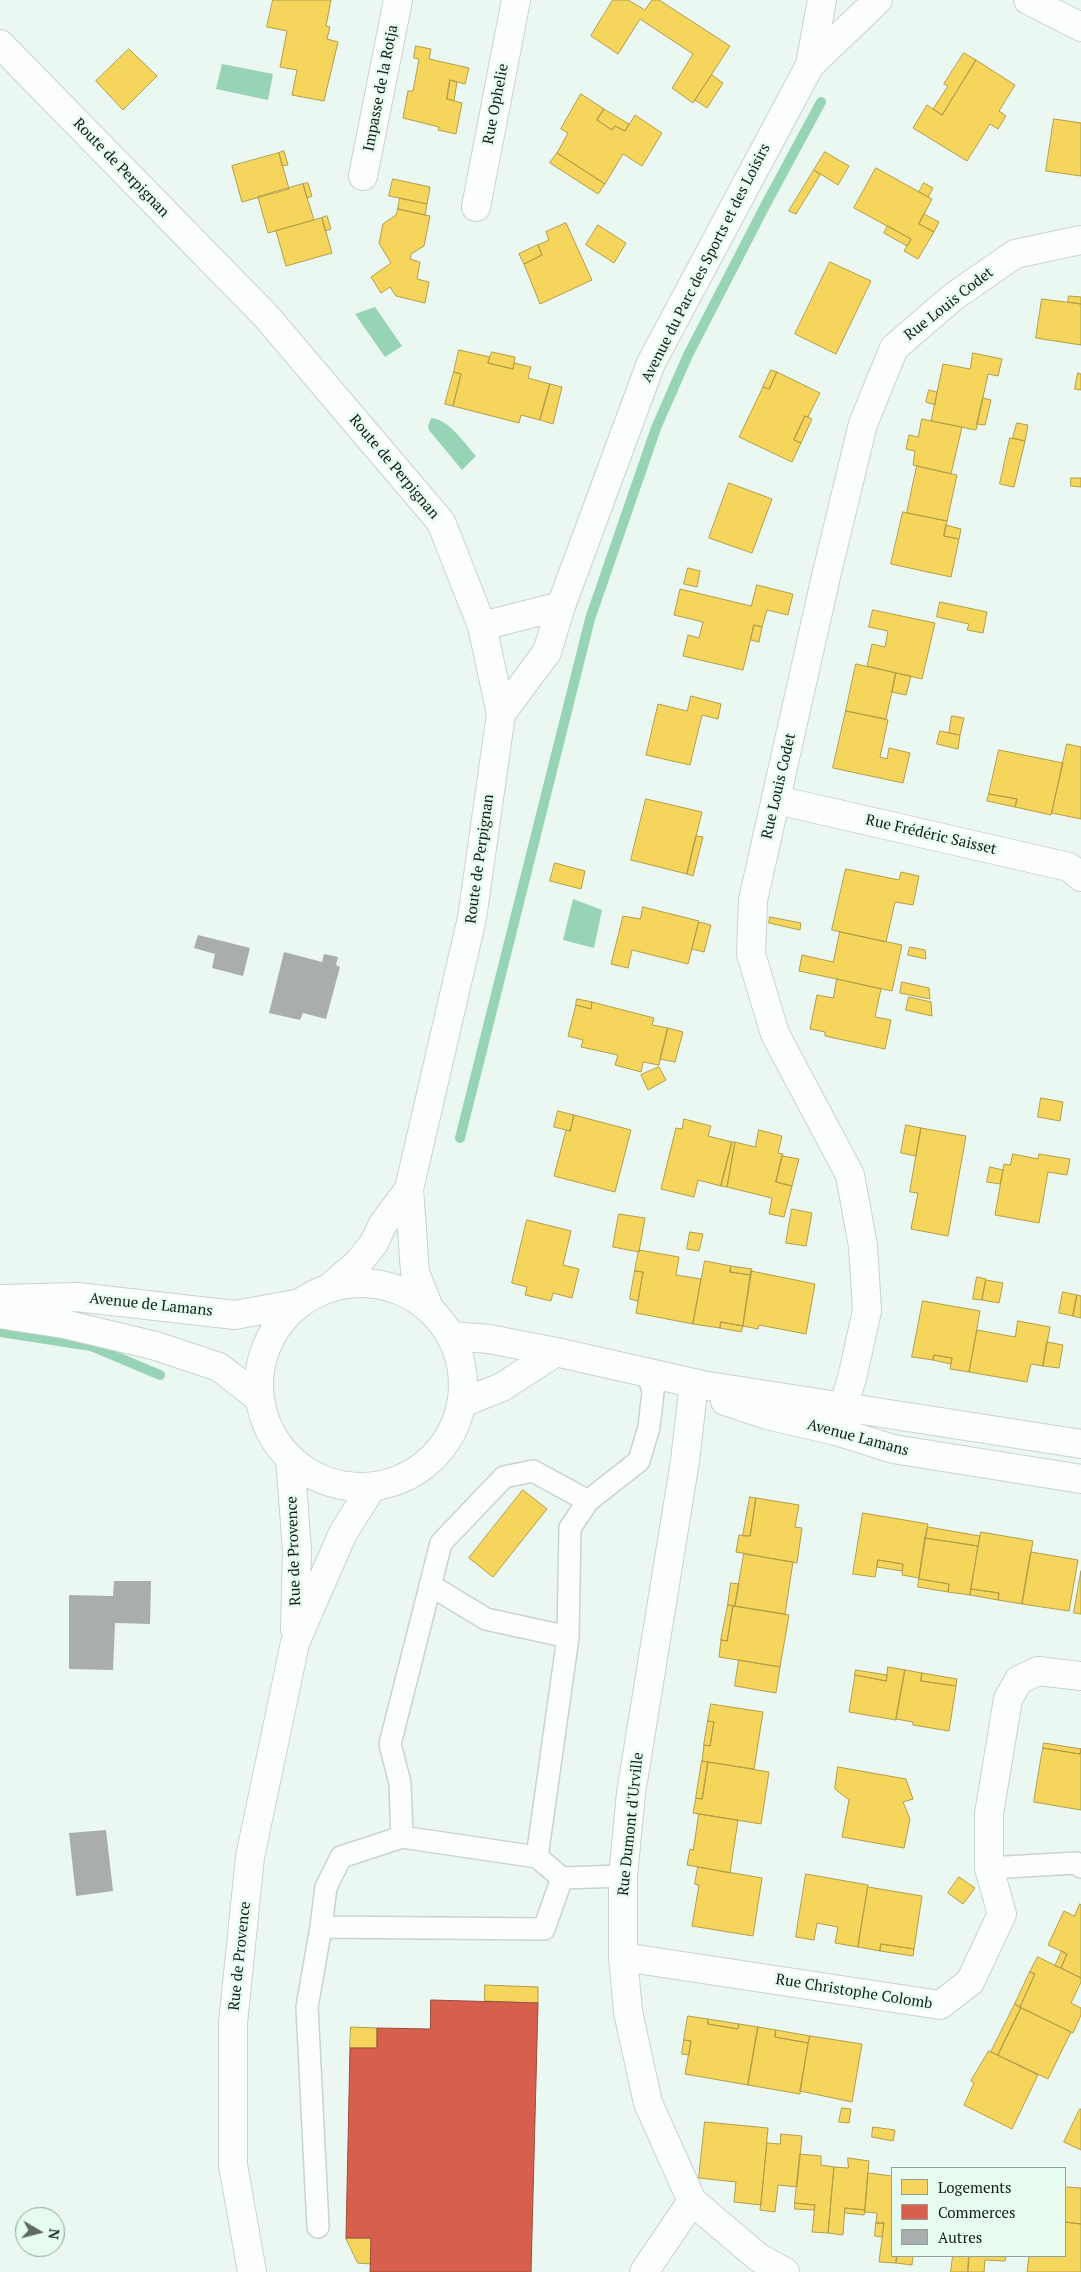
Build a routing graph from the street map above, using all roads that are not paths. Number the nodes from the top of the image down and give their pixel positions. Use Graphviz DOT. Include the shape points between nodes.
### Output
graph roads {
  1 [pos="398,0"];
  2 [pos="516,0"];
  3 [pos="822,0"];
  4 [pos="878,0"];
  5 [pos="1028,0"];
  6 [pos="1081,27"];
  7 [pos="0,44"];
  8 [pos="810,65"];
  9 [pos="363,176"];
  10 [pos="476,207"];
  11 [pos="1081,240"];
  12 [pos="561,606"];
  13 [pos="482,626"];
  14 [pos="501,714"];
  15 [pos="777,800"];
  16 [pos="1081,877"];
  17 [pos="409,1189"];
  18 [pos="330,1287"];
  19 [pos="0,1300"];
  20 [pos="301,1302"];
  21 [pos="429,1308"];
  22 [pos="0,1314"];
  23 [pos="451,1336"];
  24 [pos="556,1352"];
  25 [pos="648,1373"];
  26 [pos="698,1384"];
  27 [pos="260,1399"];
  28 [pos="462,1402"];
  29 [pos="841,1419"];
  30 [pos="1081,1444"];
  31 [pos="290,1458"];
  32 [pos="1081,1478"];
  33 [pos="372,1487"];
  34 [pos="588,1501"];
  35 [pos="430,1584"];
  36 [pos="568,1637"];
  37 [pos="295,1643"];
  38 [pos="1081,1676"];
  39 [pos="402,1837"];
  40 [pos="537,1857"];
  41 [pos="1081,1867"];
  42 [pos="989,1868"];
  43 [pos="623,1876"];
  44 [pos="562,1878"];
  45 [pos="321,1927"];
  46 [pos="623,1957"];
  47 [pos="692,2201"];
  48 [pos="318,2227"];
  49 [pos="252,2272"];
  50 [pos="644,2272"];
  51 [pos="785,2272"];
  1 -- 9 [label="street, Impasse de la Rotja"];
  2 -- 10 [label="street, Rue Ophelie"];
  3 -- 8 [label="street, Avenue du Parc des Sports et des Loisirs"];
  4 -- 8 [label="street, Avenue du Parc des Sports et des Loisirs"];
  5 -- 6 [label="street"];
  7 -- 13 [label="street, Route de Perpignan" via="266,316 441,522"];
  8 -- 12 [label="street, Avenue du Parc des Sports et des Loisirs" via="651,363"];
  11 -- 15 [label="street, Rue Louis Codet" via="1015,254 954,297 894,348 863,424 826,572"];
  12 -- 13 [label="street"];
  12 -- 14 [label="street, Avenue du Parc des Sports et des Loisirs" via="548,652"];
  13 -- 14 [label="street, Route de Perpignan"];
  14 -- 17 [label="street, Route de Perpignan" via="472,918"];
  15 -- 16 [label="street, Rue Frédéric Saisset" via="1069,866"];
  15 -- 29 [label="street, Rue Louis Codet" via="753,900 752,954 775,1034 850,1175 863,1246 867,1311"];
  17 -- 18 [label="street, Route de Perpignan" via="364,1256"];
  17 -- 21 [label="street, Route de Perpignan" via="415,1272"];
  18 -- 20 [label="street"];
  18 -- 21 [label="street" via="365,1283 399,1290"];
  19 -- 20 [label="street, Avenue de Lamans" via="77,1297 235,1315"];
  20 -- 27 [label="street" via="282,1322 268,1345 260,1371"];
  21 -- 23 [label="street"];
  22 -- 27 [label="street, Avenue de Lamans" via="64,1324 165,1349 220,1367"];
  23 -- 24 [label="street, Avenue Lamans" via="489,1339"];
  23 -- 28 [label="street" via="462,1368"];
  24 -- 25 [label="street, Avenue Lamans"];
  24 -- 28 [label="street" via="502,1387"];
  25 -- 26 [label="street, Avenue Lamans"];
  25 -- 34 [label="lane" via="653,1392 649,1427 639,1460"];
  26 -- 29 [label="street, Avenue Lamans"];
  26 -- 43 [label="street, Rue Dumont d'Urville" via="631,1793"];
  27 -- 31 [label="street" via="265,1420"];
  28 -- 33 [label="street" via="454,1428 441,1450 422,1468 398,1481"];
  29 -- 30 [label="street, Avenue Lamans"];
  29 -- 32 [label="street, Avenue Lamans" via="893,1449"];
  31 -- 33 [label="street" via="314,1476 342,1486"];
  31 -- 37 [label="street, Rue de Provence" via="297,1550"];
  33 -- 37 [label="street, Rue de Provence" via="343,1533"];
  34 -- 35 [label="lane" via="533,1472 504,1477 441,1543"];
  34 -- 36 [label="lane" via="570,1528"];
  35 -- 36 [label="lane" via="486,1619"];
  35 -- 39 [label="lane" via="390,1744 400,1783"];
  36 -- 40 [label="lane"];
  37 -- 49 [label="street, Rue de Provence" via="250,1857 233,2023 233,2166"];
  38 -- 42 [label="street, Rue Christophe Colomb" via="1038,1671 1019,1680 1008,1698 989,1814"];
  39 -- 40 [label="lane"];
  39 -- 45 [label="lane" via="341,1857 326,1887"];
  40 -- 44 [label="lane"];
  41 -- 42 [label="lane" via="1076,1863"];
  42 -- 46 [label="street, Rue Christophe Colomb" via="1002,1914 970,1982 940,2004"];
  43 -- 44 [label="lane"];
  43 -- 46 [label="street, Rue Dumont d'Urville"];
  44 -- 45 [label="lane" via="544,1929"];
  45 -- 48 [label="lane" via="307,2007"];
  46 -- 47 [label="street, Rue Dumont d'Urville" via="628,2012 648,2103"];
  47 -- 50 [label="street"];
  47 -- 51 [label="street, Rue Dumont d'Urville" via="758,2257"];
}
